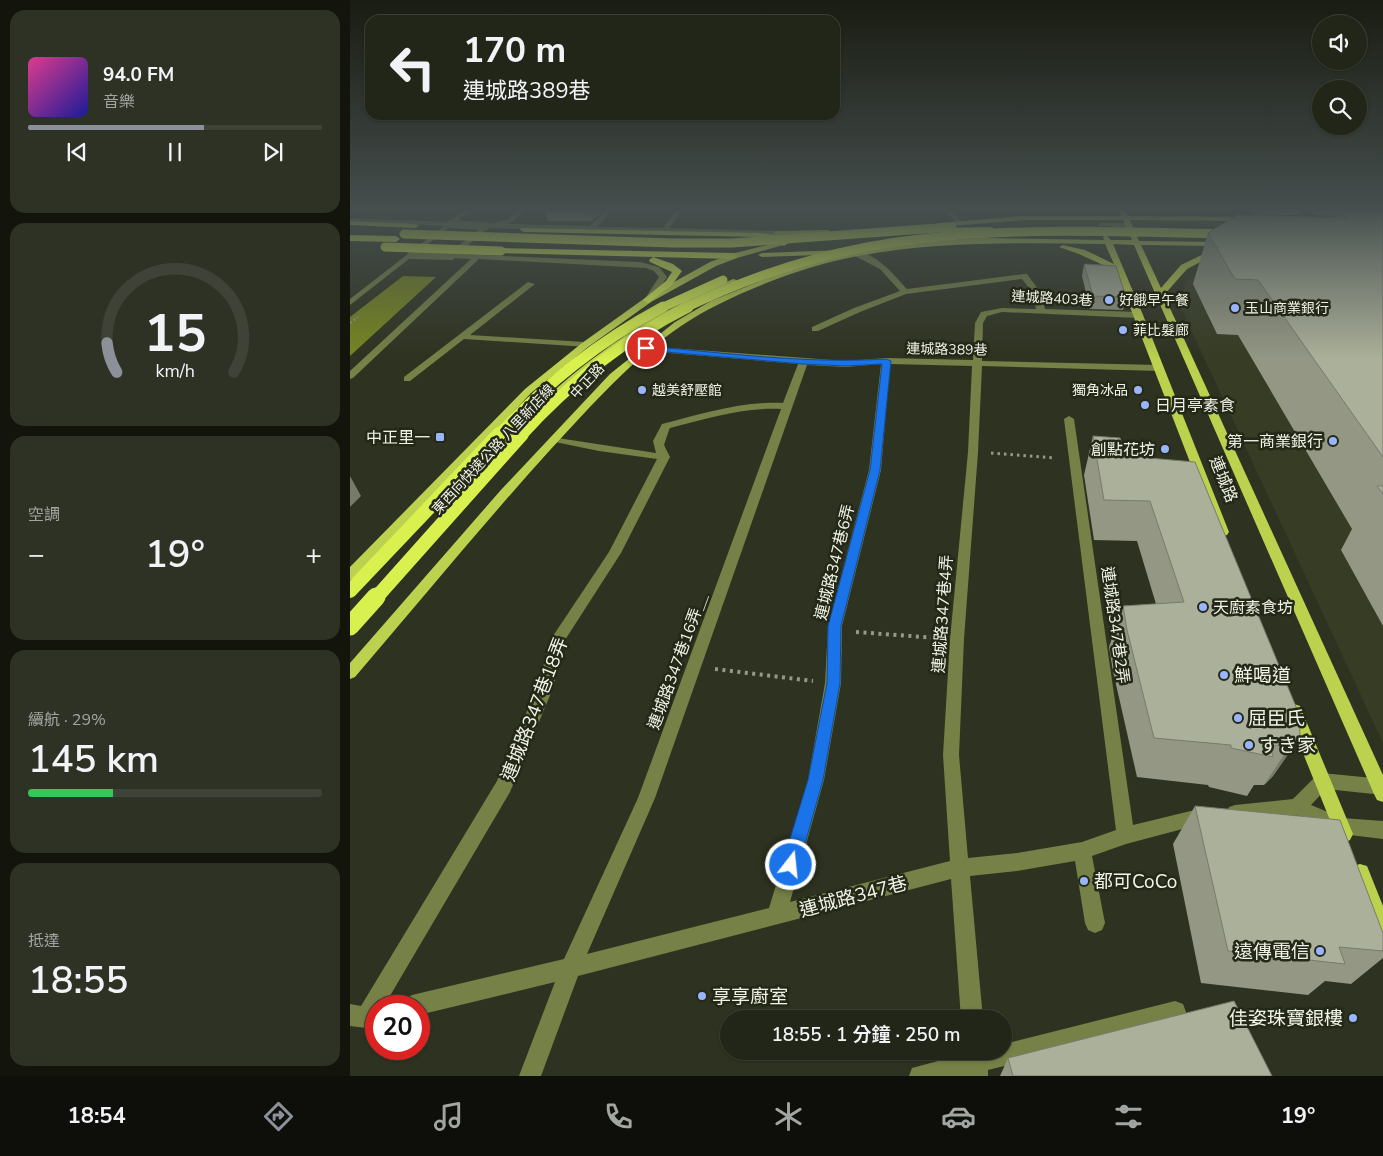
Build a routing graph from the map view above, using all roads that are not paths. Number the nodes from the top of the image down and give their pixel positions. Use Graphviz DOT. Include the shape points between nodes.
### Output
graph roads {
  1 [pos="407,259"];
  2 [pos="454,259"];
  3 [pos="475,259"];
  4 [pos="529,259"];
  5 [pos="646,259"];
  6 [pos="726,259"];
  7 [pos="787,259"];
  8 [pos="791,259"];
  9 [pos="815,259"];
  10 [pos="839,259"];
  11 [pos="868,259"];
  12 [pos="1098,259"];
  13 [pos="1116,259"];
  14 [pos="1144,259"];
  15 [pos="1200,259"];
  16 [pos="1121,270"];
  17 [pos="460,273"];
  18 [pos="756,273"];
  19 [pos="531,284"];
  20 [pos="664,292"];
  21 [pos="905,292"];
  22 [pos="1160,294"];
  23 [pos="648,300"];
  24 [pos="350,303"];
  25 [pos="714,303"];
  26 [pos="1040,312"];
  27 [pos="1139,315"];
  28 [pos="644,324"];
  29 [pos="815,329"];
  30 [pos="465,337"];
  31 [pos="585,345"];
  32 [pos="646,348"];
  33 [pos="886,361"];
  34 [pos="803,362"];
  35 [pos="977,363"];
  36 [pos="1159,368"];
  37 [pos="350,376"];
  38 [pos="407,379"];
  39 [pos="786,406"];
  40 [pos="1069,419"];
  41 [pos="555,439"];
  42 [pos="664,457"];
  43 [pos="1228,542"];
  44 [pos="350,575"];
  45 [pos="350,591"];
  46 [pos="350,619"];
  47 [pos="350,626"];
  48 [pos="350,673"];
  49 [pos="1289,698"];
  50 [pos="1322,781"];
  51 [pos="1382,789"];
  52 [pos="1297,807"];
  53 [pos="1340,826"];
  54 [pos="1383,830"];
  55 [pos="1126,835"];
  56 [pos="1082,851"];
  57 [pos="959,868"];
  58 [pos="776,916"];
  59 [pos="1094,923"];
  60 [pos="1383,930"];
  61 [pos="571,967"];
  62 [pos="430,1002"];
  63 [pos="971,1010"];
  64 [pos="1175,1012"];
  65 [pos="364,1016"];
  66 [pos="976,1063"];
  67 [pos="530,1076"];
  68 [pos="920,1076"];
  1 -- 24 [label="street"];
  2 -- 17 [label="street"];
  3 -- 17 [label="street"];
  4 -- 23 [label="street" via="654,267 661,271 663,277"];
  5 -- 23 [label="highway" via="658,261 677,271 667,285"];
  6 -- 20 [label="main road, 中正路"];
  7 -- 45 [label="highway, 東西向快速公路 八里新店線, bridge" via="714,283 626,327 576,362 532,399"];
  8 -- 18 [label="main road"];
  9 -- 47 [label="highway, 東西向快速公路 八里新店線, bridge" via="735,284 623,345 555,400"];
  10 -- 25 [label="main road, 中正路" via="780,275"];
  11 -- 21 [label="street" via="883,267"];
  12 -- 16 [label="main road"];
  13 -- 16 [label="main road, 連城路"];
  14 -- 22 [label="main road, 連城路"];
  15 -- 22 [label="main road" via="1184,267"];
  16 -- 27 [label="main road, 連城路"];
  17 -- 37 [label="street"];
  18 -- 25 [label="main road"];
  18 -- 28 [label="main road, 中正路" via="692,299"];
  19 -- 30 [label="street"];
  20 -- 23 [label="main road, 中正路"];
  20 -- 28 [label="main road"];
  21 -- 26 [label="street" via="1024,276 1037,293"];
  21 -- 29 [label="street"];
  22 -- 51 [label="main road, 連城路"];
  23 -- 31 [label="main road, 中正路"];
  25 -- 32 [label="main road, 中正路"];
  26 -- 27 [label="street, 連城路403巷"];
  26 -- 35 [label="street, 連城路403巷" via="1002,310 984,314 979,323"];
  27 -- 36 [label="main road, 連城路"];
  28 -- 46 [label="main road, 中正路" via="583,368 530,417"];
  30 -- 31 [label="street"];
  30 -- 38 [label="street"];
  31 -- 44 [label="main road, 中正路" via="528,391"];
  32 -- 34 [label="street, 連城路389巷"];
  32 -- 41 [label="main road, 中正路" via="614,376"];
  33 -- 34 [label="street, 連城路389巷" via="846,364"];
  33 -- 35 [label="street, 連城路389巷"];
  33 -- 58 [label="street, 連城路347巷6弄" via="875,470 835,626 834,683 816,780"];
  34 -- 39 [label="street, 連城路347巷16弄＿"];
  35 -- 36 [label="street, 連城路389巷"];
  35 -- 57 [label="street, 連城路347巷4弄" via="951,755"];
  36 -- 43 [label="main road, 連城路"];
  39 -- 42 [label="street" via="741,408 666,426 657,448"];
  39 -- 61 [label="street, 連城路347巷16弄＿" via="646,798"];
  40 -- 55 [label="street, 連城路347巷2弄"];
  41 -- 42 [label="street"];
  41 -- 48 [label="main road, 中正路"];
  42 -- 65 [label="street, 連城路347巷18弄" via="616,553 558,640 545,688 504,786"];
  49 -- 50 [label="main road"];
  50 -- 51 [label="street"];
  50 -- 52 [label="street"];
  50 -- 53 [label="main road"];
  52 -- 53 [label="street"];
  52 -- 55 [label="street, 連城路347巷" via="1197,816"];
  53 -- 54 [label="street"];
  53 -- 60 [label="main road"];
  55 -- 56 [label="street, 連城路347巷"];
  56 -- 57 [label="street, 連城路347巷"];
  56 -- 59 [label="street"];
  57 -- 58 [label="street, 連城路347巷"];
  57 -- 63 [label="street, 連城路347巷4弄"];
  58 -- 61 [label="street, 連城路347巷"];
  61 -- 62 [label="street, 連城路347巷"];
  61 -- 67 [label="street, 連城路347巷16弄＿"];
  64 -- 66 [label="street"];
  66 -- 68 [label="street"];
}
